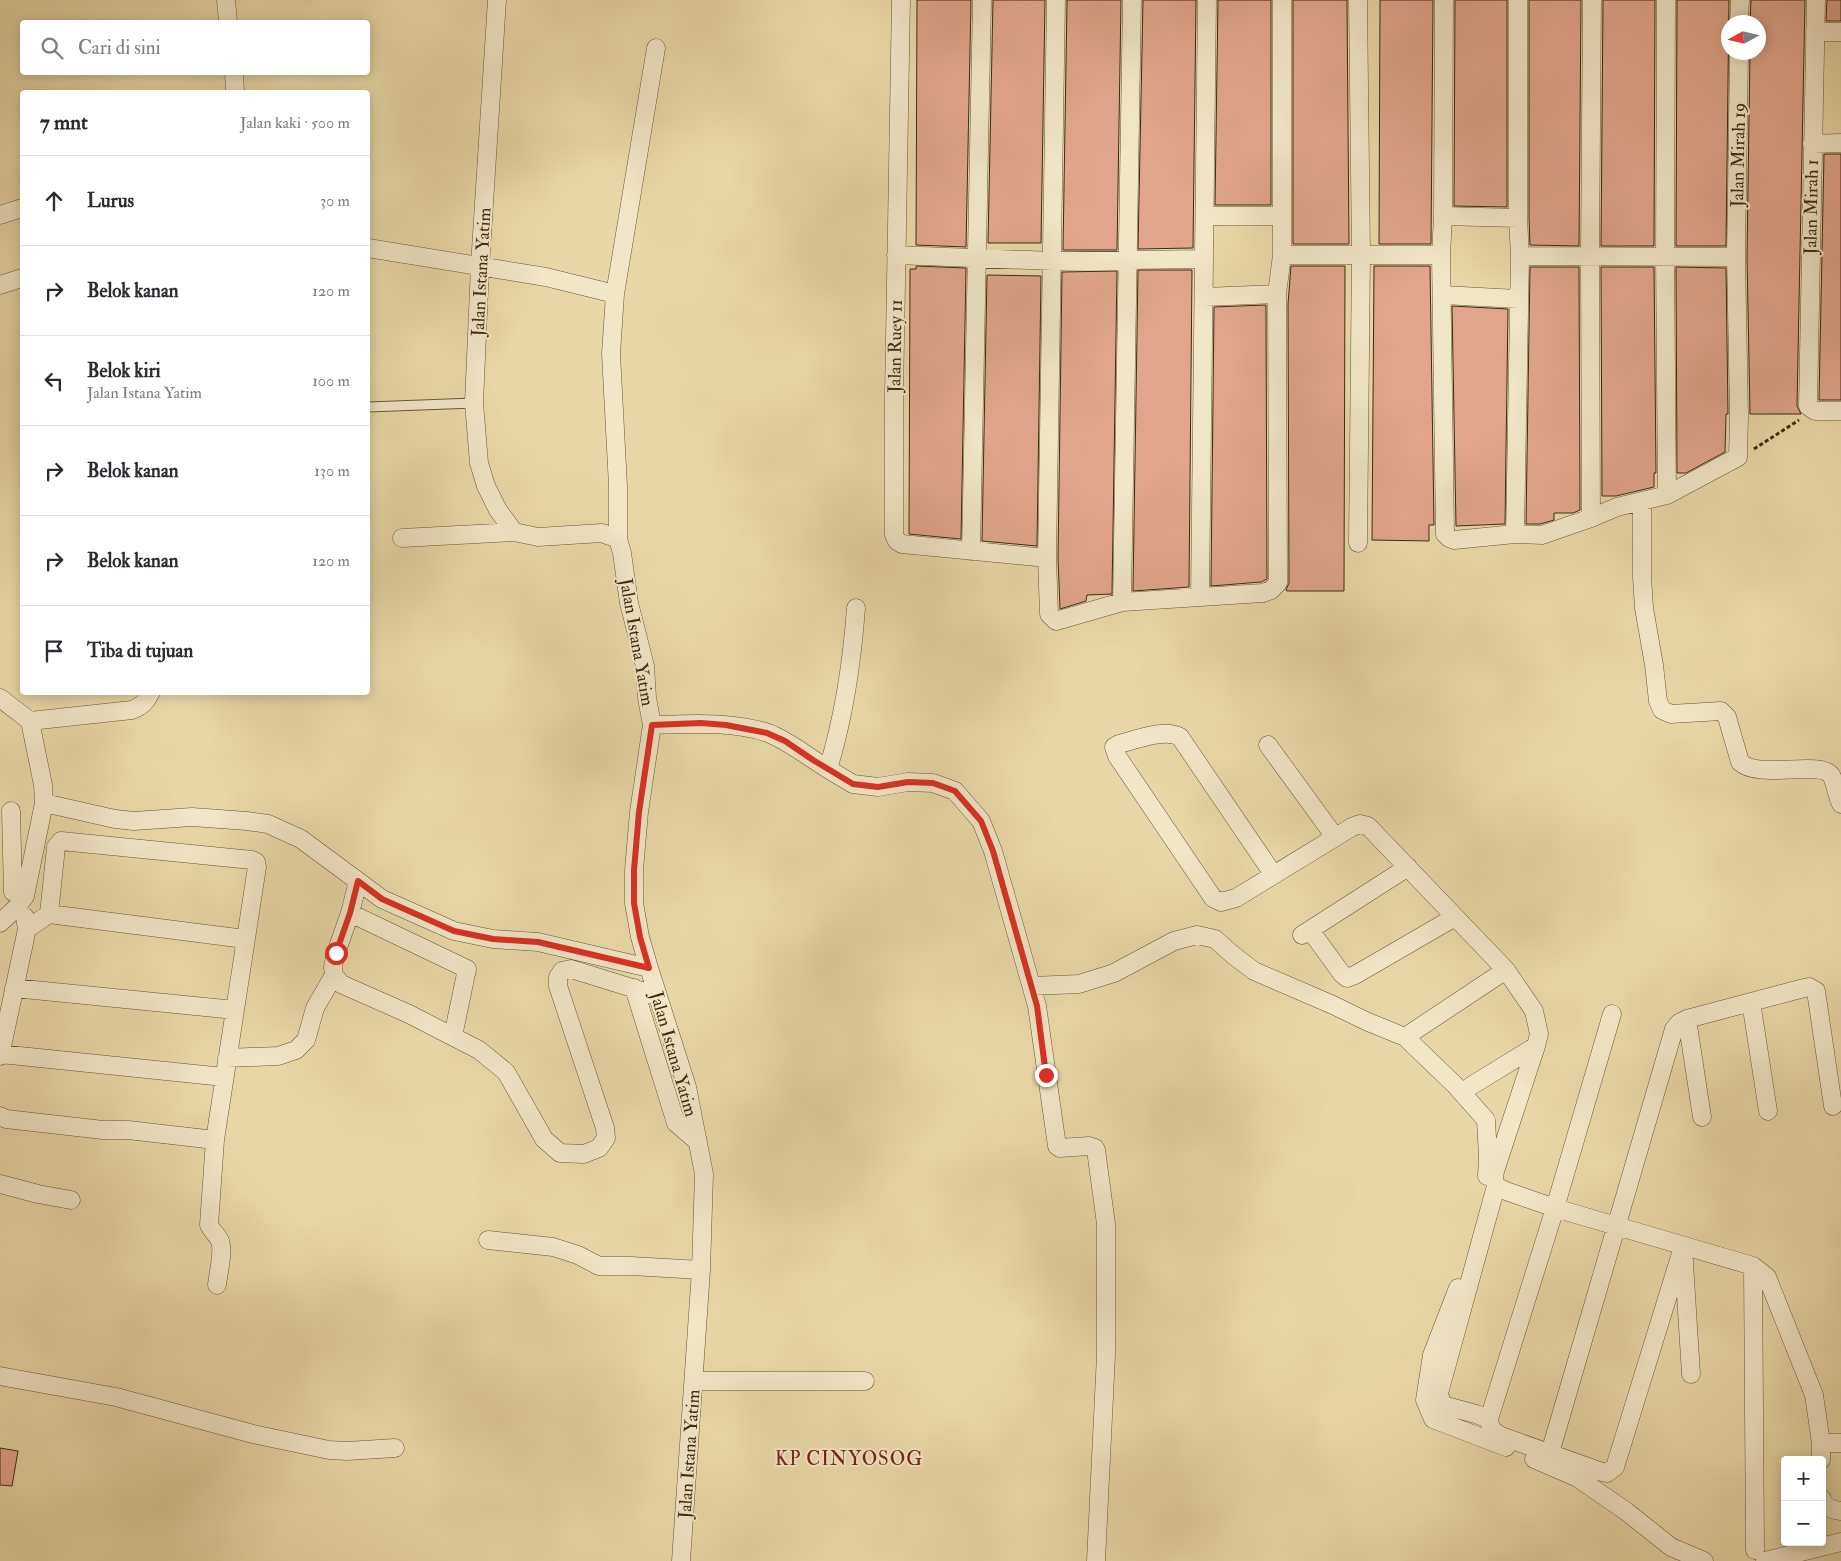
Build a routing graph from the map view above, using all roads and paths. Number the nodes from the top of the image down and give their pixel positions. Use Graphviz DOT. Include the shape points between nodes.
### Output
graph roads {
  1 [pos="226,0"];
  2 [pos="497,0"];
  3 [pos="901,0"];
  4 [pos="982,0"];
  5 [pos="1056,0"];
  6 [pos="1132,0"];
  7 [pos="1207,0"];
  8 [pos="1282,0"];
  9 [pos="1358,0"];
  10 [pos="1444,0"];
  11 [pos="1518,0"];
  12 [pos="1592,0"];
  13 [pos="1666,0"];
  14 [pos="1740,0"];
  15 [pos="1816,0"];
  16 [pos="1740,15"];
  17 [pos="228,20"];
  18 [pos="1815,32"];
  19 [pos="1841,32"];
  20 [pos="656,48"];
  21 [pos="1739,60"];
  22 [pos="234,75"];
  23 [pos="235,90"];
  24 [pos="1841,143"];
  25 [pos="1812,144"];
  26 [pos="20,209"];
  27 [pos="0,215"];
  28 [pos="1206,216"];
  29 [pos="1281,216"];
  30 [pos="1444,216"];
  31 [pos="1518,218"];
  32 [pos="370,248"];
  33 [pos="1282,254"];
  34 [pos="896,255"];
  35 [pos="1361,255"];
  36 [pos="1441,255"];
  37 [pos="1520,256"];
  38 [pos="1665,256"];
  39 [pos="978,257"];
  40 [pos="1590,257"];
  41 [pos="1736,257"];
  42 [pos="1204,258"];
  43 [pos="1053,261"];
  44 [pos="1128,261"];
  45 [pos="480,266"];
  46 [pos="20,279"];
  47 [pos="0,285"];
  48 [pos="616,294"];
  49 [pos="1278,294"];
  50 [pos="1443,296"];
  51 [pos="1204,297"];
  52 [pos="1518,299"];
  53 [pos="474,403"];
  54 [pos="370,407"];
  55 [pos="1814,411"];
  56 [pos="1841,411"];
  57 [pos="1738,458"];
  58 [pos="1666,495"];
  59 [pos="1642,502"];
  60 [pos="1591,518"];
  61 [pos="514,532"];
  62 [pos="1515,534"];
  63 [pos="402,538"];
  64 [pos="618,539"];
  65 [pos="1358,543"];
  66 [pos="971,551"];
  67 [pos="1047,558"];
  68 [pos="1200,597"];
  69 [pos="1122,602"];
  70 [pos="856,608"];
  71 [pos="149,695"];
  72 [pos="0,698"];
  73 [pos="30,720"];
  74 [pos="652,725"];
  75 [pos="1268,745"];
  76 [pos="828,769"];
  77 [pos="1841,804"];
  78 [pos="43,807"];
  79 [pos="6,811"];
  80 [pos="1335,837"];
  81 [pos="1408,867"];
  82 [pos="1274,874"];
  83 [pos="358,881"];
  84 [pos="15,900"];
  85 [pos="350,913"];
  86 [pos="49,914"];
  87 [pos="1455,917"];
  88 [pos="0,923"];
  89 [pos="27,929"];
  90 [pos="245,939"];
  91 [pos="649,968"];
  92 [pos="1506,970"];
  93 [pos="334,976"];
  94 [pos="1032,986"];
  95 [pos="14,988"];
  96 [pos="634,988"];
  97 [pos="658,996"];
  98 [pos="1751,1002"];
  99 [pos="234,1010"];
  100 [pos="1612,1014"];
  101 [pos="1687,1019"];
  102 [pos="1408,1035"];
  103 [pos="453,1036"];
  104 [pos="1536,1046"];
  105 [pos="0,1055"];
  106 [pos="227,1058"];
  107 [pos="224,1077"];
  108 [pos="1471,1086"];
  109 [pos="1833,1106"];
  110 [pos="1768,1111"];
  111 [pos="0,1116"];
  112 [pos="1702,1117"];
  113 [pos="215,1140"];
  114 [pos="698,1142"];
  115 [pos="0,1184"];
  116 [pos="1496,1186"];
  117 [pos="71,1200"];
  118 [pos="1556,1208"];
  119 [pos="1617,1225"];
  120 [pos="488,1240"];
  121 [pos="1683,1247"];
  122 [pos="1753,1266"];
  123 [pos="701,1270"];
  124 [pos="217,1285"];
  125 [pos="1691,1374"];
  126 [pos="0,1376"];
  127 [pos="694,1381"];
  128 [pos="865,1381"];
  129 [pos="1489,1419"];
  130 [pos="1841,1443"];
  131 [pos="395,1448"];
  132 [pos="1821,1451"];
  133 [pos="1550,1453"];
  134 [pos="1822,1501"];
  135 [pos="1841,1511"];
  136 [pos="1841,1542"];
  137 [pos="1760,1555"];
  138 [pos="681,1561"];
  139 [pos="1096,1561"];
  140 [pos="1704,1561"];
  1 -- 17 [label="street"];
  2 -- 45 [label="street, Jalan Istana Yatim"];
  3 -- 34 [label="street, Jalan Ruey 11"];
  4 -- 39 [label="street"];
  5 -- 43 [label="street"];
  6 -- 44 [label="street"];
  7 -- 28 [label="street"];
  8 -- 29 [label="street"];
  9 -- 35 [label="street"];
  10 -- 30 [label="street"];
  11 -- 31 [label="street"];
  12 -- 40 [label="street"];
  13 -- 38 [label="street"];
  14 -- 16 [label="street"];
  15 -- 18 [label="street, Jalan Mirah 1"];
  18 -- 19 [label="street"];
  18 -- 25 [label="street, Jalan Mirah 1"];
  20 -- 48 [label="street, Jalan Istana Yatim"];
  21 -- 41 [label="street, Jalan Mirah 19"];
  22 -- 23 [label="street"];
  24 -- 25 [label="street"];
  25 -- 55 [label="street, Jalan Mirah 1" via="1808,406"];
  26 -- 27 [label="street"];
  28 -- 29 [label="street"];
  28 -- 42 [label="street"];
  29 -- 33 [label="street"];
  30 -- 31 [label="street"];
  30 -- 36 [label="street"];
  31 -- 37 [label="street"];
  32 -- 45 [label="street"];
  33 -- 35 [label="street"];
  33 -- 49 [label="street"];
  34 -- 39 [label="street"];
  34 -- 66 [label="street, Jalan Ruey 11" via="894,535 902,544"];
  35 -- 36 [label="street"];
  35 -- 65 [label="street"];
  36 -- 50 [label="street"];
  37 -- 40 [label="street"];
  37 -- 52 [label="street"];
  38 -- 40 [label="street"];
  38 -- 41 [label="street"];
  38 -- 58 [label="street"];
  39 -- 43 [label="street"];
  39 -- 66 [label="street"];
  40 -- 60 [label="street"];
  41 -- 57 [label="street, Jalan Mirah 19"];
  42 -- 44 [label="street"];
  42 -- 51 [label="street"];
  43 -- 44 [label="street"];
  43 -- 67 [label="street"];
  44 -- 69 [label="street"];
  45 -- 48 [label="street" via="546,277"];
  45 -- 53 [label="street, Jalan Istana Yatim"];
  46 -- 47 [label="street"];
  48 -- 64 [label="street, Jalan Istana Yatim" via="611,354"];
  49 -- 51 [label="street"];
  49 -- 68 [label="street" via="1278,583 1264,593"];
  50 -- 52 [label="street"];
  50 -- 62 [label="street" via="1445,534 1454,540"];
  51 -- 68 [label="street"];
  52 -- 62 [label="street"];
  53 -- 54 [label="lane"];
  53 -- 61 [label="street, Jalan Istana Yatim" via="478,463 498,510"];
  55 -- 56 [label="street"];
  55 -- 57 [label="path"];
  57 -- 58 [label="street"];
  58 -- 59 [label="street"];
  59 -- 60 [label="street" via="1617,507"];
  59 -- 77 [label="street" via="1644,608 1662,710 1671,714 1720,711 1727,717 1740,762 1745,767 1826,772 1831,775"];
  60 -- 62 [label="street" via="1542,535"];
  61 -- 63 [label="street"];
  61 -- 64 [label="street" via="538,537 602,534"];
  64 -- 74 [label="street, Jalan Istana Yatim" via="629,603 645,666"];
  66 -- 67 [label="street, Jalan Ruey 11"];
  67 -- 69 [label="street" via="1048,614 1056,622"];
  68 -- 69 [label="street"];
  70 -- 76 [label="street" via="853,650"];
  71 -- 73 [label="street" via="145,703 132,710"];
  72 -- 73 [label="street"];
  73 -- 78 [label="street" via="43,784"];
  74 -- 76 [label="street" via="726,725 767,733"];
  74 -- 91 [label="street, Jalan Istana Yatim" via="634,870 634,903"];
  75 -- 80 [label="street"];
  76 -- 94 [label="street" via="853,784 878,787 908,782 933,783 955,791 981,821 993,851"];
  78 -- 79 [label="street"];
  78 -- 83 [label="street" via="115,819 192,817 268,824 301,839"];
  78 -- 84 [label="street" via="25,896"];
  79 -- 84 [label="street"];
  80 -- 81 [label="street" via="1360,824 1368,826"];
  80 -- 82 [label="street"];
  81 -- 87 [label="street"];
  81 -- 87 [label="street" via="1306,932 1342,974 1347,978 1355,975"];
  82 -- 82 [label="street" via="1228,901 1220,902 1213,898 1114,747 1163,733 1180,737"];
  83 -- 85 [label="street"];
  83 -- 91 [label="street" via="382,899 454,931 493,939 538,942"];
  84 -- 88 [label="street"];
  84 -- 89 [label="street" via="24,915"];
  85 -- 93 [label="street" via="336,953"];
  85 -- 103 [label="street" via="467,969"];
  86 -- 89 [label="street"];
  86 -- 90 [label="street"];
  86 -- 90 [label="street" via="56,846 61,840 252,860 257,867"];
  87 -- 92 [label="street"];
  89 -- 95 [label="street"];
  90 -- 99 [label="street"];
  91 -- 97 [label="street, Jalan Istana Yatim"];
  92 -- 102 [label="street"];
  92 -- 104 [label="street" via="1534,1011 1538,1034"];
  93 -- 103 [label="street" via="341,984"];
  93 -- 106 [label="street" via="315,1008 306,1040 296,1050 278,1056"];
  94 -- 102 [label="street" via="1079,984 1114,973 1174,940 1197,935 1215,939 1254,971 1368,1022"];
  94 -- 139 [label="street" via="1057,1146 1095,1148 1106,1224 1106,1355"];
  95 -- 99 [label="street"];
  95 -- 105 [label="street"];
  96 -- 97 [label="street"];
  96 -- 103 [label="street" via="571,969 562,971 558,977 558,986 605,1128 606,1138 599,1148 584,1154 560,1153 544,1139 506,1072 479,1050"];
  96 -- 114 [label="street" via="676,1123"];
  97 -- 114 [label="street, Jalan Istana Yatim" via="687,1087"];
  98 -- 101 [label="street"];
  98 -- 109 [label="street" via="1809,987 1816,990"];
  98 -- 110 [label="street"];
  99 -- 106 [label="street"];
  100 -- 118 [label="street"];
  101 -- 112 [label="street"];
  101 -- 119 [label="street" via="1674,1029"];
  102 -- 140 [label="street" via="1486,1120 1486,1195 1469,1261 1432,1355 1424,1400 1433,1419 1578,1478 1671,1547"];
  104 -- 108 [label="street"];
  104 -- 116 [label="street" via="1495,1171"];
  105 -- 107 [label="street"];
  106 -- 107 [label="street"];
  107 -- 113 [label="street"];
  111 -- 113 [label="street"];
  113 -- 124 [label="street" via="209,1225 221,1246"];
  114 -- 123 [label="street, Jalan Istana Yatim" via="704,1174"];
  115 -- 117 [label="street"];
  116 -- 118 [label="street"];
  116 -- 129 [label="street" via="1440,1393 1442,1404"];
  118 -- 119 [label="street"];
  118 -- 129 [label="street"];
  119 -- 121 [label="street"];
  119 -- 133 [label="street"];
  120 -- 123 [label="street" via="553,1247 599,1266"];
  121 -- 122 [label="street"];
  121 -- 125 [label="street"];
  121 -- 133 [label="street" via="1615,1467 1602,1472"];
  122 -- 132 [label="street" via="1767,1278 1814,1395"];
  122 -- 137 [label="street"];
  123 -- 127 [label="street, Jalan Istana Yatim"];
  126 -- 131 [label="street" via="116,1397 253,1434 320,1448 347,1451"];
  127 -- 128 [label="street"];
  127 -- 138 [label="street, Jalan Istana Yatim"];
  129 -- 133 [label="street" via="1495,1433"];
  130 -- 132 [label="street"];
  134 -- 135 [label="street" via="1830,1509"];
  136 -- 137 [label="street"];
}
